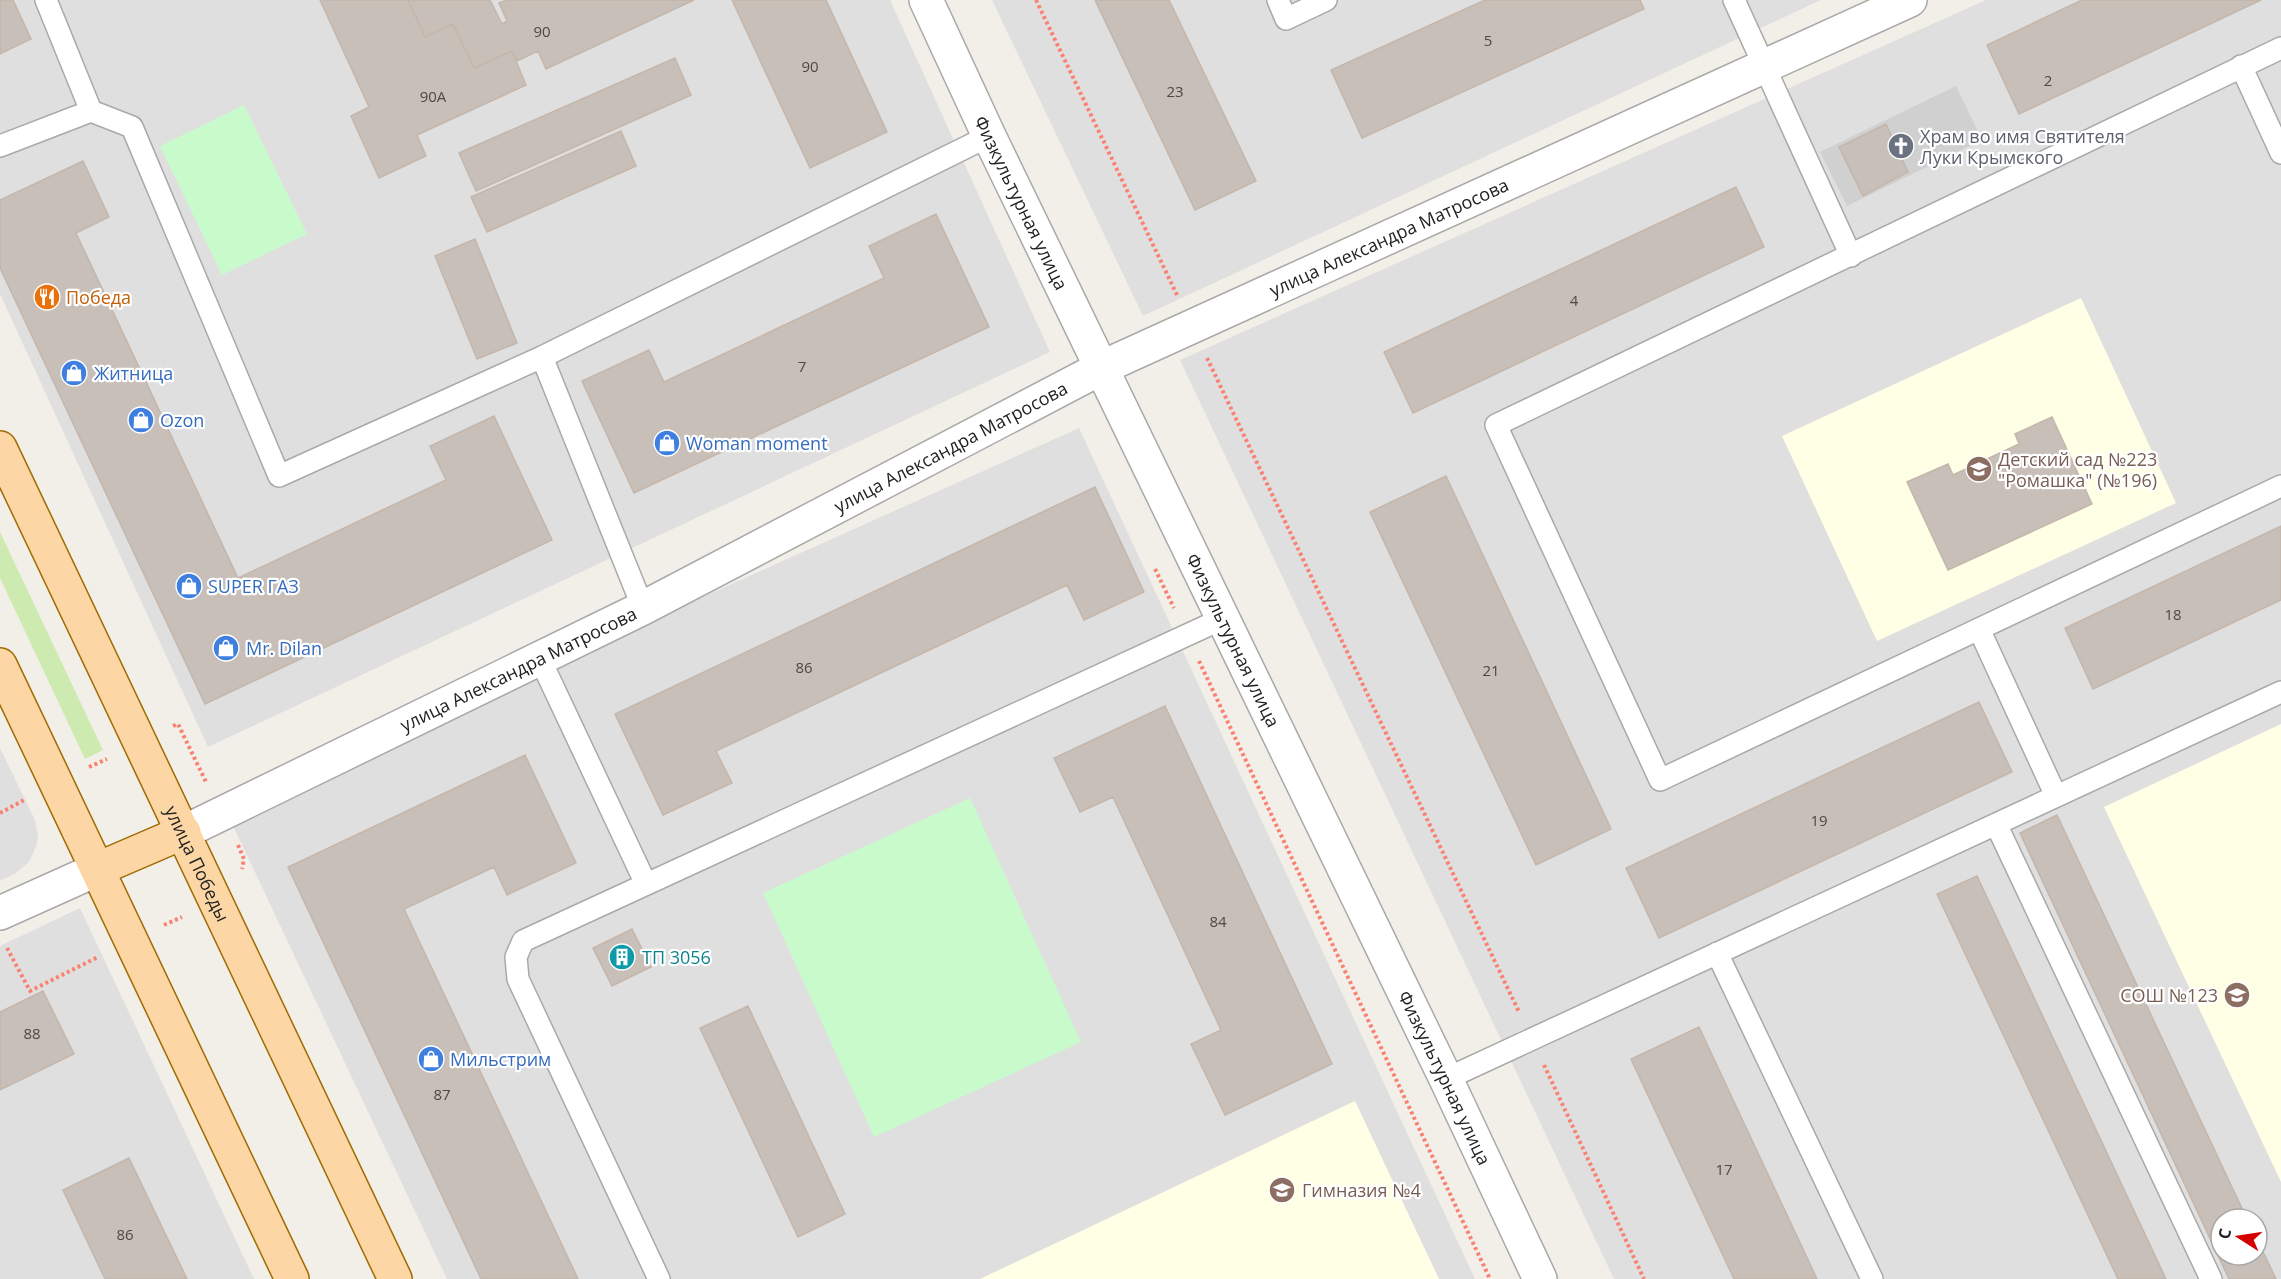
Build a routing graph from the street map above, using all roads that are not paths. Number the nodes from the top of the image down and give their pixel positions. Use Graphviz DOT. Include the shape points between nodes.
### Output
graph roads {
  1 [pos="46,0"];
  2 [pos="926,0"];
  3 [pos="1278,0"];
  4 [pos="1326,0"];
  5 [pos="1734,0"];
  6 [pos="1910,0"];
  7 [pos="2281,48"];
  8 [pos="2241,66"];
  9 [pos="1764,67"];
  10 [pos="91,111"];
  11 [pos="989,136"];
  12 [pos="0,146"];
  13 [pos="2281,153"];
  14 [pos="1851,256"];
  15 [pos="542,357"];
  16 [pos="1103,367"];
  17 [pos="0,448"];
  18 [pos="2281,486"];
  19 [pos="644,608"];
  20 [pos="1224,618"];
  21 [pos="1979,629"];
  22 [pos="540,658"];
  23 [pos="0,665"];
  24 [pos="2281,692"];
  25 [pos="2056,796"];
  26 [pos="1996,824"];
  27 [pos="184,832"];
  28 [pos="98,869"];
  29 [pos="646,884"];
  30 [pos="0,913"];
  31 [pos="1717,953"];
  32 [pos="1446,1079"];
  33 [pos="292,1279"];
  34 [pos="395,1279"];
  35 [pos="659,1279"];
  36 [pos="1540,1279"];
  37 [pos="1872,1279"];
  38 [pos="2211,1279"];
  1 -- 10 [label="lane"];
  2 -- 11 [label="street, Физкультурная улица"];
  3 -- 4 [label="lane" via="1286,19"];
  5 -- 9 [label="lane"];
  6 -- 9 [label="street, улица Александра Матросова"];
  7 -- 8 [label="lane"];
  8 -- 13 [label="lane"];
  8 -- 14 [label="lane"];
  9 -- 14 [label="lane"];
  9 -- 16 [label="street, улица Александра Матросова"];
  10 -- 12 [label="lane"];
  10 -- 15 [label="lane" via="132,127 279,476"];
  11 -- 15 [label="lane"];
  11 -- 16 [label="street, Физкультурная улица"];
  14 -- 21 [label="lane" via="1496,425 1660,780"];
  15 -- 19 [label="lane"];
  16 -- 19 [label="street, улица Александра Матросова"];
  16 -- 20 [label="street, Физкультурная улица"];
  17 -- 27 [label="main road, улица Победы"];
  18 -- 21 [label="lane"];
  19 -- 22 [label="street, улица Александра Матросова"];
  20 -- 29 [label="lane"];
  20 -- 32 [label="street, Физкультурная улица"];
  21 -- 25 [label="lane"];
  22 -- 27 [label="street, улица Александра Матросова"];
  22 -- 29 [label="lane"];
  23 -- 28 [label="main road"];
  24 -- 25 [label="lane"];
  25 -- 26 [label="lane"];
  26 -- 31 [label="lane"];
  26 -- 38 [label="lane"];
  27 -- 28 [label="main road, улица Александра Матросова"];
  27 -- 34 [label="main road, улица Победы"];
  28 -- 30 [label="street, улица Александра Матросова"];
  28 -- 33 [label="main road"];
  29 -- 35 [label="lane" via="523,941 516,957 518,979"];
  31 -- 32 [label="lane"];
  31 -- 37 [label="lane"];
  32 -- 36 [label="street, Физкультурная улица"];
}
